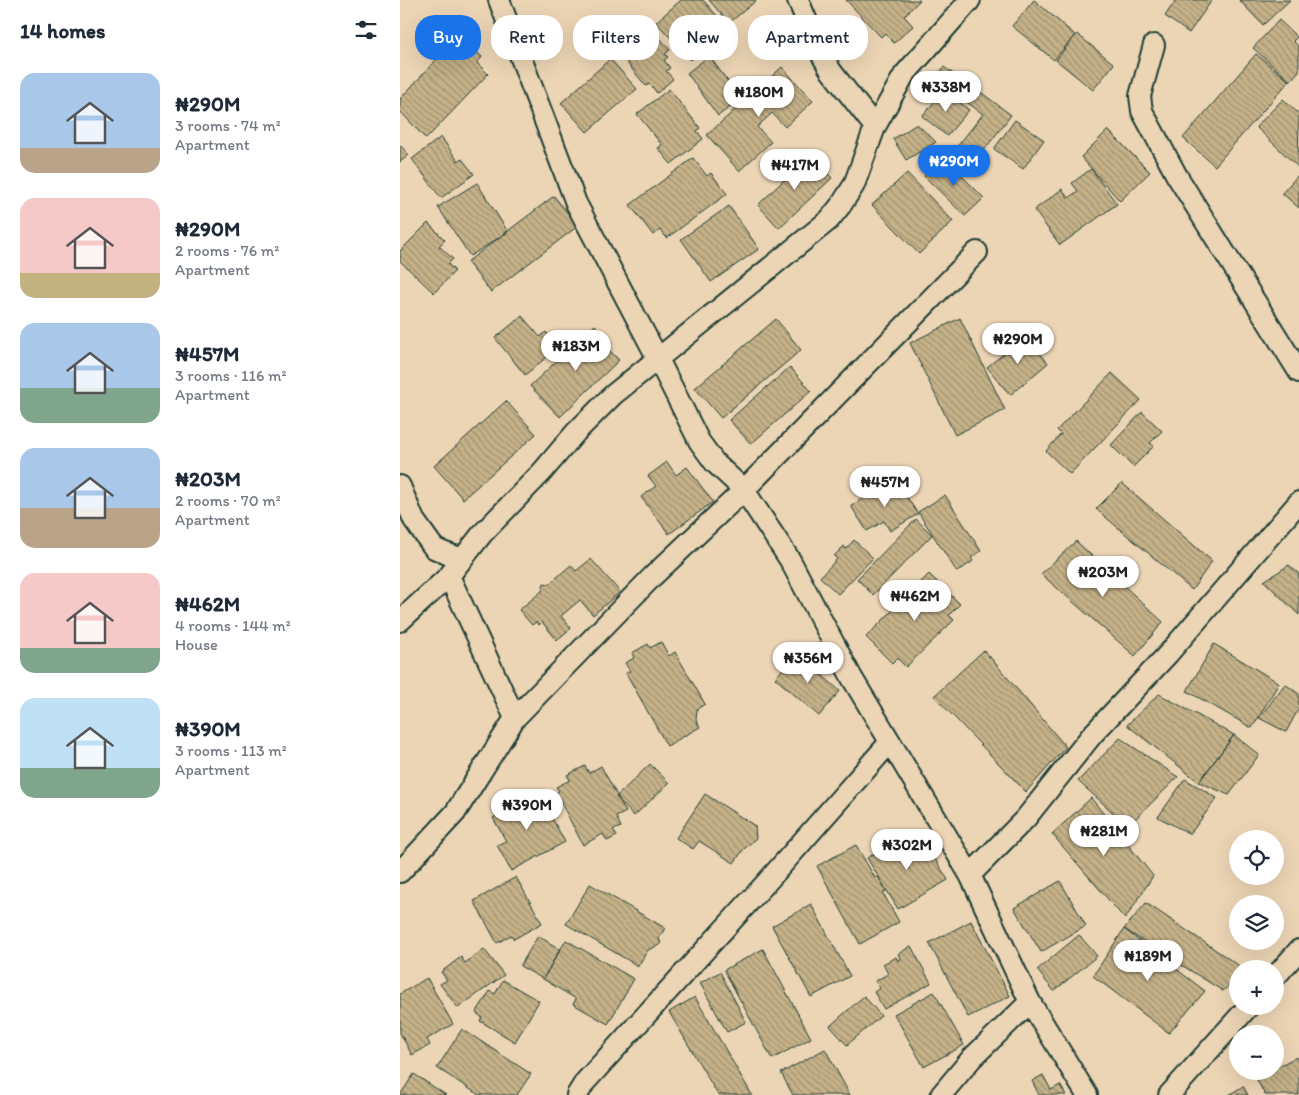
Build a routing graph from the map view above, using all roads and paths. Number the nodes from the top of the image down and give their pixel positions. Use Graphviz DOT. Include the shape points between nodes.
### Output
graph roads {
  1 [pos="499,0"];
  2 [pos="798,0"];
  3 [pos="970,0"];
  4 [pos="1154,45"];
  5 [pos="875,127"];
  6 [pos="976,252"];
  7 [pos="658,359"];
  8 [pos="1299,372"];
  9 [pos="400,486"];
  10 [pos="744,490"];
  11 [pos="1299,502"];
  12 [pos="463,559"];
  13 [pos="450,576"];
  14 [pos="400,621"];
  15 [pos="515,718"];
  16 [pos="890,742"];
  17 [pos="400,872"];
  18 [pos="970,875"];
  19 [pos="1299,950"];
  20 [pos="1284,967"];
  21 [pos="1030,1002"];
  22 [pos="1241,1015"];
  23 [pos="578,1095"];
  24 [pos="941,1095"];
  25 [pos="1087,1095"];
  26 [pos="1169,1095"];
  1 -- 7 [label="street" via="576,203"];
  2 -- 5 [label="street" via="831,71"];
  3 -- 5 [label="street" via="904,75"];
  4 -- 8 [label="street" via="1140,96 1142,111 1177,176"];
  5 -- 7 [label="street" via="854,184 829,220"];
  6 -- 10 [label="street"];
  7 -- 10 [label="street" via="699,441 714,463"];
  7 -- 12 [label="street" via="576,432"];
  9 -- 12 [label="street" via="414,520 434,548"];
  10 -- 15 [label="street" via="653,576"];
  10 -- 16 [label="street" via="790,560"];
  11 -- 18 [label="street" via="1168,654 1092,735 1026,818"];
  12 -- 13 [label="street"];
  13 -- 14 [label="street"];
  13 -- 15 [label="street"];
  15 -- 17 [label="street" via="455,813"];
  16 -- 18 [label="street"];
  16 -- 23 [label="street" via="585,1082"];
  18 -- 21 [label="street"];
  19 -- 20 [label="street"];
  21 -- 24 [label="street" via="972,1058"];
  21 -- 25 [label="street"];
  22 -- 26 [label="street"];
}
